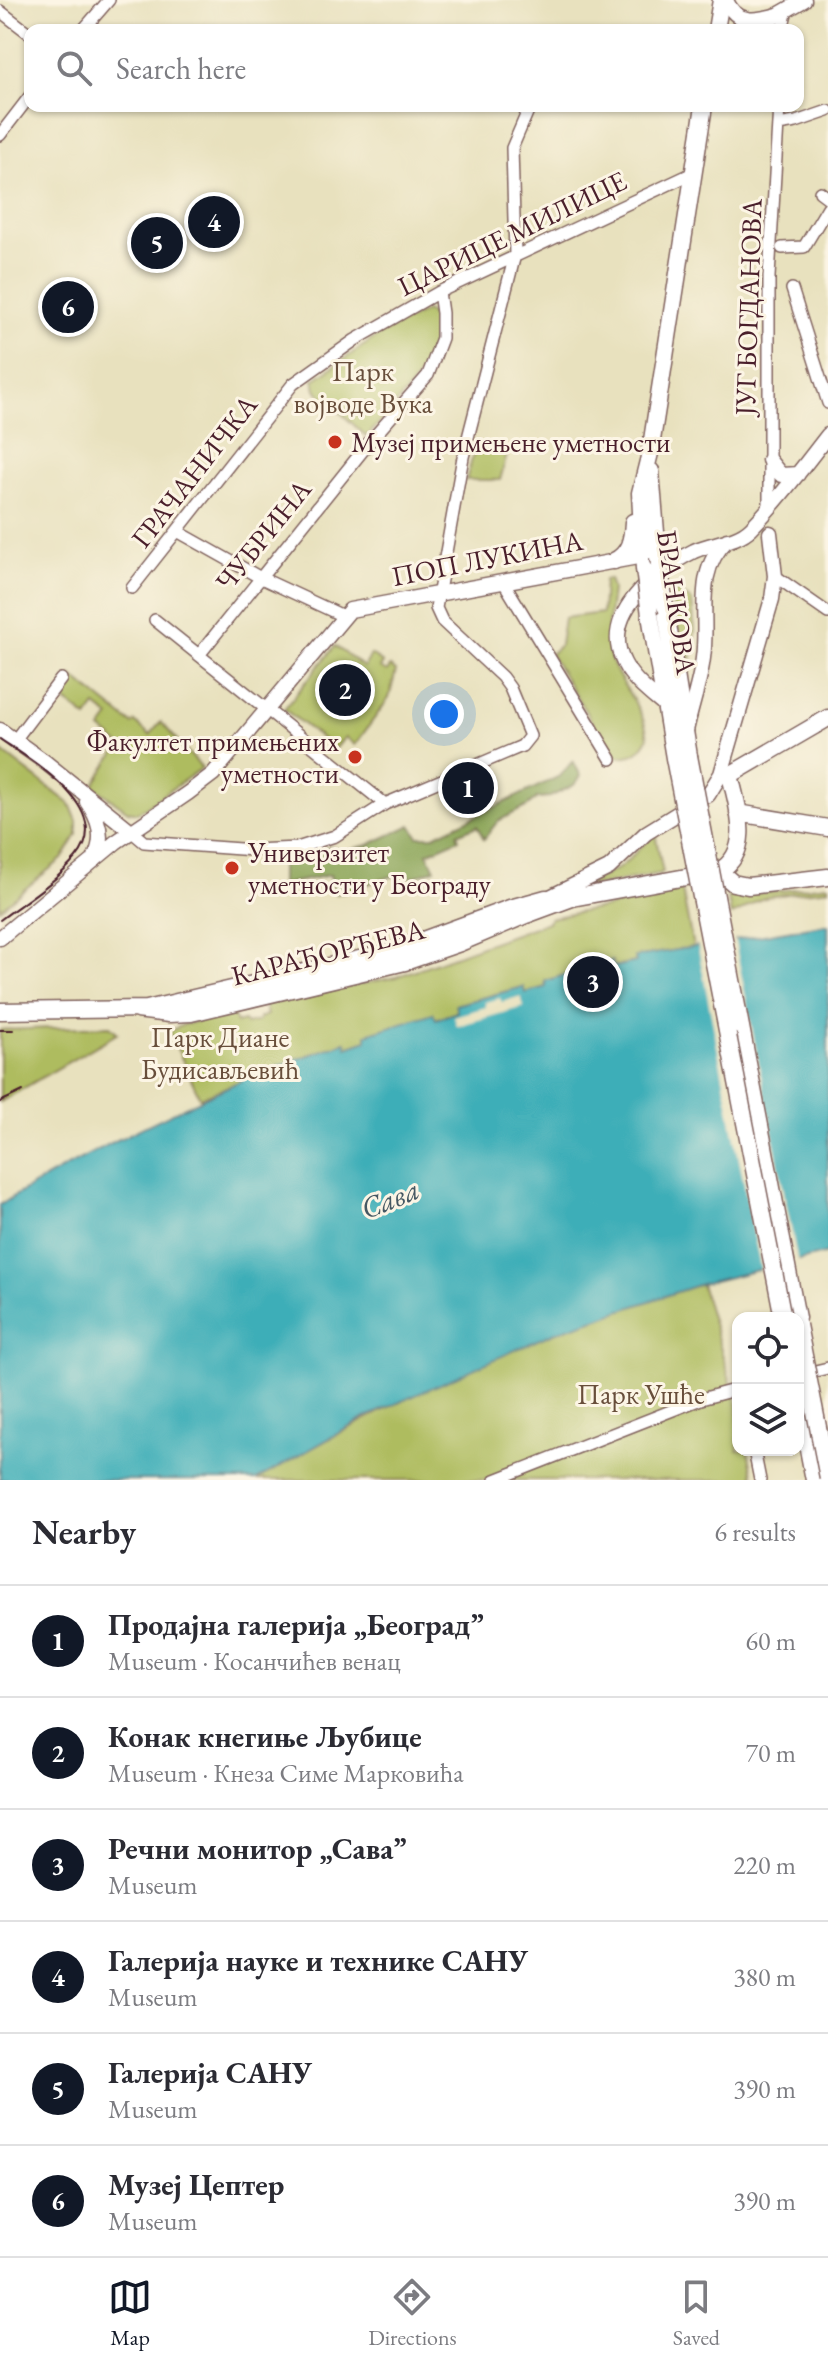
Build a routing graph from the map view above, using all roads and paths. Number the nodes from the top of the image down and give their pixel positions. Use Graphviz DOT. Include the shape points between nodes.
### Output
graph roads {
  1 [pos="109,0"];
  2 [pos="723,0"];
  3 [pos="804,0"];
  4 [pos="0,11"];
  5 [pos="782,18"];
  6 [pos="88,24"];
  7 [pos="717,24"];
  8 [pos="24,29"];
  9 [pos="24,104"];
  10 [pos="828,111"];
  11 [pos="527,112"];
  12 [pos="703,112"];
  13 [pos="779,112"];
  14 [pos="778,125"];
  15 [pos="0,135"];
  16 [pos="693,173"];
  17 [pos="828,207"];
  18 [pos="823,228"];
  19 [pos="782,248"];
  20 [pos="515,255"];
  21 [pos="792,289"];
  22 [pos="439,292"];
  23 [pos="293,384"];
  24 [pos="828,403"];
  25 [pos="828,435"];
  26 [pos="650,453"];
  27 [pos="769,460"];
  28 [pos="798,474"];
  29 [pos="640,493"];
  30 [pos="761,530"];
  31 [pos="177,531"];
  32 [pos="727,540"];
  33 [pos="614,561"];
  34 [pos="654,562"];
  35 [pos="775,576"];
  36 [pos="259,577"];
  37 [pos="503,581"];
  38 [pos="132,588"];
  39 [pos="705,590"];
  40 [pos="439,593"];
  41 [pos="657,610"];
  42 [pos="828,613"];
  43 [pos="343,616"];
  44 [pos="155,620"];
  45 [pos="199,655"];
  46 [pos="61,679"];
  47 [pos="666,707"];
  48 [pos="268,710"];
  49 [pos="828,718"];
  50 [pos="0,730"];
  51 [pos="685,735"];
  52 [pos="15,740"];
  53 [pos="728,750"];
  54 [pos="682,757"];
  55 [pos="611,759"];
  56 [pos="731,778"];
  57 [pos="75,786"];
  58 [pos="708,795"];
  59 [pos="385,804"];
  60 [pos="738,813"];
  61 [pos="828,828"];
  62 [pos="131,831"];
  63 [pos="94,860"];
  64 [pos="719,871"];
  65 [pos="828,877"];
  66 [pos="548,898"];
  67 [pos="572,898"];
  68 [pos="0,938"];
  69 [pos="137,1010"];
  70 [pos="0,1011"];
  71 [pos="782,1312"];
  72 [pos="796,1312"];
  73 [pos="804,1356"];
  74 [pos="828,1368"];
  75 [pos="804,1374"];
  76 [pos="732,1391"];
  77 [pos="804,1428"];
  78 [pos="755,1456"];
  79 [pos="828,1478"];
  80 [pos="495,1480"];
  81 [pos="760,1480"];
  82 [pos="814,1480"];
  1 -- 6 [label="street"];
  2 -- 5 [label="street" via="745,20"];
  2 -- 7 [label="main road"];
  3 -- 5 [label="street"];
  4 -- 8 [label="street"];
  9 -- 15 [label="street"];
  10 -- 14 [label="street"];
  11 -- 20 [label="street" via="512,148"];
  12 -- 16 [label="main road, БРАНКОВА"];
  13 -- 14 [label="street, ЈУГ БОГДАНОВА"];
  14 -- 27 [label="street, ЈУГ БОГДАНОВА" via="769,277"];
  16 -- 20 [label="street, ЦАРИЦЕ МИЛИЦЕ"];
  16 -- 26 [label="main road, БРАНКОВА"];
  17 -- 18 [label="street"];
  18 -- 19 [label="street" via="804,247"];
  20 -- 22 [label="street, ЦАРИЦЕ МИЛИЦЕ"];
  20 -- 40 [label="street" via="463,457"];
  21 -- 24 [label="street"];
  22 -- 23 [label="street, ЦАРИЦЕ МИЛИЦЕ" via="355,340"];
  22 -- 36 [label="street, ЧУБРИНА" via="443,326 423,383"];
  23 -- 31 [label="street, ГРАЧАНИЧКА"];
  25 -- 28 [label="street"];
  26 -- 29 [label="main road, БРАНКОВА"];
  26 -- 34 [label="main road, БРАНКОВА"];
  27 -- 28 [label="street" via="781,475"];
  27 -- 30 [label="street, ЈУГ БОГДАНОВА"];
  28 -- 30 [label="street"];
  29 -- 33 [label="main road" via="629,547"];
  29 -- 34 [label="main road, БРАНКОВА"];
  30 -- 32 [label="street, ПОП ЛУКИНА"];
  30 -- 35 [label="street"];
  31 -- 36 [label="street"];
  31 -- 38 [label="street, ГРАЧАНИЧКА"];
  32 -- 34 [label="street, ПОП ЛУКИНА"];
  32 -- 39 [label="street" via="711,557"];
  33 -- 34 [label="street, ПОП ЛУКИНА"];
  33 -- 37 [label="street, ПОП ЛУКИНА"];
  34 -- 39 [label="street" via="692,568"];
  34 -- 41 [label="main road, БРАНКОВА, bridge"];
  34 -- 47 [label="street" via="625,609 617,639 628,670"];
  35 -- 42 [label="street"];
  35 -- 53 [label="street"];
  36 -- 43 [label="street"];
  36 -- 45 [label="street, ЧУБРИНА"];
  37 -- 40 [label="street, ПОП ЛУКИНА"];
  37 -- 55 [label="street"];
  39 -- 51 [label="street" via="704,657"];
  40 -- 43 [label="street, ПОП ЛУКИНА" via="357,608"];
  40 -- 59 [label="street" via="437,614 502,677 530,738"];
  41 -- 47 [label="main road, БРАНКОВА"];
  41 -- 51 [label="main road, БРАНКОВА"];
  43 -- 48 [label="street"];
  44 -- 45 [label="street"];
  45 -- 48 [label="street"];
  46 -- 52 [label="street"];
  47 -- 54 [label="main road, БРАНКОВА"];
  48 -- 59 [label="street"];
  48 -- 62 [label="street" via="213,774"];
  49 -- 56 [label="main road, КАРАЂОРЂЕВА"];
  50 -- 52 [label="street"];
  51 -- 54 [label="main road, БРАНКОВА"];
  52 -- 57 [label="street"];
  53 -- 56 [label="street"];
  53 -- 58 [label="street"];
  54 -- 71 [label="main road, bridge"];
  54 -- 72 [label="main road, bridge"];
  56 -- 58 [label="street, КАРАЂОРЂЕВА"];
  56 -- 60 [label="main road"];
  57 -- 62 [label="street"];
  57 -- 63 [label="street" via="99,822 100,848"];
  58 -- 66 [label="street, КАРАЂОРЂЕВА" via="646,833 609,868"];
  59 -- 62 [label="street" via="335,836 277,851 144,842"];
  60 -- 61 [label="main road"];
  60 -- 64 [label="main road" via="738,852"];
  62 -- 63 [label="street"];
  63 -- 68 [label="street"];
  64 -- 65 [label="main road" via="733,883 748,886"];
  64 -- 67 [label="main road, КАРАЂОРЂЕВА"];
  66 -- 67 [label="main road, КАРАЂОРЂЕВА"];
  66 -- 69 [label="main road, КАРАЂОРЂЕВА" via="393,951"];
  67 -- 69 [label="main road, КАРАЂОРЂЕВА" via="389,966 191,1013"];
  69 -- 70 [label="main road, КАРАЂОРЂЕВА"];
  73 -- 79 [label="main road, bridge"];
  74 -- 75 [label="street"];
  76 -- 80 [label="street"];
  77 -- 82 [label="main road"];
  78 -- 81 [label="street"];
}
